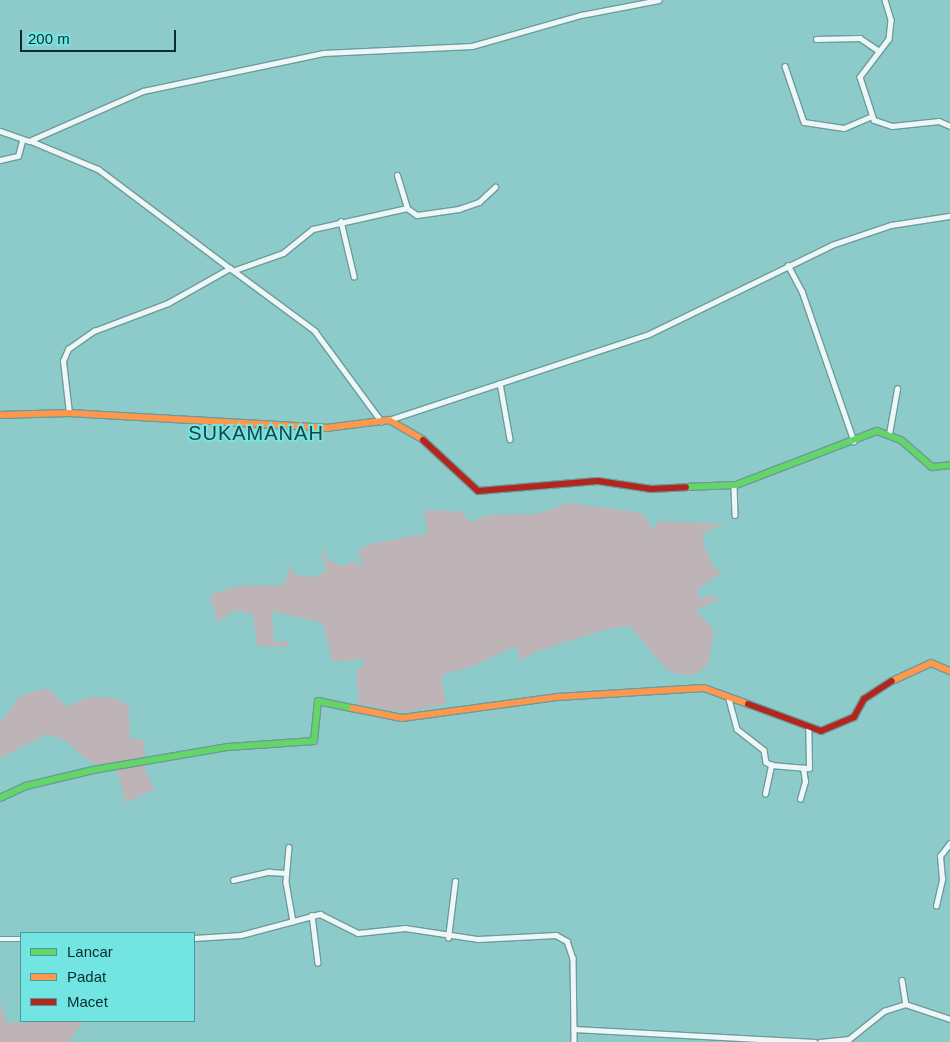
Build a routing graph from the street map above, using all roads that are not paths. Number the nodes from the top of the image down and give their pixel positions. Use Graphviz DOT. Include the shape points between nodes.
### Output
graph roads {
  1 [pos="658,0"];
  2 [pos="885,0"];
  3 [pos="816,39"];
  4 [pos="879,50"];
  5 [pos="785,66"];
  6 [pos="870,118"];
  7 [pos="950,126"];
  8 [pos="0,131"];
  9 [pos="22,141"];
  10 [pos="29,141"];
  11 [pos="0,160"];
  12 [pos="397,176"];
  13 [pos="495,187"];
  14 [pos="407,208"];
  15 [pos="950,216"];
  16 [pos="342,221"];
  17 [pos="788,265"];
  18 [pos="230,268"];
  19 [pos="235,270"];
  20 [pos="354,276"];
  21 [pos="500,383"];
  22 [pos="897,389"];
  23 [pos="69,413"];
  24 [pos="0,415"];
  25 [pos="389,420"];
  26 [pos="381,422"];
  27 [pos="889,434"];
  28 [pos="510,439"];
  29 [pos="854,441"];
  30 [pos="950,465"];
  31 [pos="734,486"];
  32 [pos="735,515"];
  33 [pos="950,671"];
  34 [pos="728,698"];
  35 [pos="808,730"];
  36 [pos="771,765"];
  37 [pos="803,768"];
  38 [pos="765,794"];
  39 [pos="0,798"];
  40 [pos="800,799"];
  41 [pos="950,843"];
  42 [pos="289,847"];
  43 [pos="286,873"];
  44 [pos="233,880"];
  45 [pos="455,881"];
  46 [pos="936,906"];
  47 [pos="312,915"];
  48 [pos="293,921"];
  49 [pos="195,938"];
  50 [pos="448,938"];
  51 [pos="0,939"];
  52 [pos="20,939"];
  53 [pos="318,962"];
  54 [pos="902,980"];
  55 [pos="906,1004"];
  56 [pos="950,1019"];
  57 [pos="574,1029"];
  58 [pos="574,1042"];
  59 [pos="815,1042"];
  60 [pos="820,1042"];
  1 -- 10 [label="street" via="582,15 472,46 323,52 143,91"];
  2 -- 4 [label="street" via="892,27"];
  3 -- 4 [label="street" via="869,42"];
  4 -- 6 [label="street" via="860,77"];
  5 -- 6 [label="street" via="804,122 833,129"];
  6 -- 7 [label="street" via="892,126 939,120"];
  8 -- 9 [label="street"];
  9 -- 10 [label="street"];
  9 -- 11 [label="street" via="18,156"];
  10 -- 18 [label="street" via="98,169"];
  12 -- 14 [label="street"];
  13 -- 14 [label="street" via="479,202 459,209 417,215"];
  14 -- 16 [label="street"];
  15 -- 17 [label="street" via="883,227"];
  16 -- 19 [label="street" via="313,229 283,253"];
  16 -- 20 [label="street"];
  17 -- 21 [label="street" via="649,334"];
  17 -- 29 [label="street" via="802,291"];
  18 -- 19 [label="street"];
  18 -- 23 [label="street" via="168,303 94,331 68,349 63,361"];
  19 -- 26 [label="street" via="315,331"];
  21 -- 25 [label="street"];
  21 -- 28 [label="street"];
  22 -- 27 [label="street"];
  23 -- 24 [label="street"];
  23 -- 26 [label="street" via="326,428"];
  25 -- 26 [label="street"];
  25 -- 31 [label="street" via="423,438 478,491 598,481 651,489"];
  27 -- 29 [label="street" via="878,432"];
  27 -- 30 [label="street" via="932,466"];
  29 -- 31 [label="street"];
  31 -- 32 [label="street"];
  33 -- 35 [label="street" via="931,663 902,673 864,699 848,720 826,730"];
  34 -- 35 [label="street"];
  34 -- 36 [label="street" via="737,729 764,750 766,762"];
  34 -- 39 [label="street" via="704,688 674,689 530,700 402,718 318,701 314,741 228,747 93,770 26,786"];
  35 -- 37 [label="street" via="809,768"];
  36 -- 37 [label="street"];
  36 -- 38 [label="street"];
  37 -- 40 [label="street" via="805,782"];
  41 -- 46 [label="street" via="940,856 942,879"];
  42 -- 43 [label="street"];
  43 -- 44 [label="street" via="269,872"];
  43 -- 48 [label="street"];
  45 -- 50 [label="street"];
  47 -- 48 [label="street"];
  47 -- 50 [label="street" via="324,914 354,932 412,929"];
  47 -- 53 [label="street"];
  48 -- 49 [label="street" via="241,935"];
  50 -- 57 [label="street" via="564,938 573,958"];
  51 -- 52 [label="street"];
  54 -- 55 [label="street"];
  55 -- 56 [label="street"];
  55 -- 60 [label="street" via="884,1011 849,1039"];
  57 -- 58 [label="street"];
  57 -- 59 [label="street"];
}
